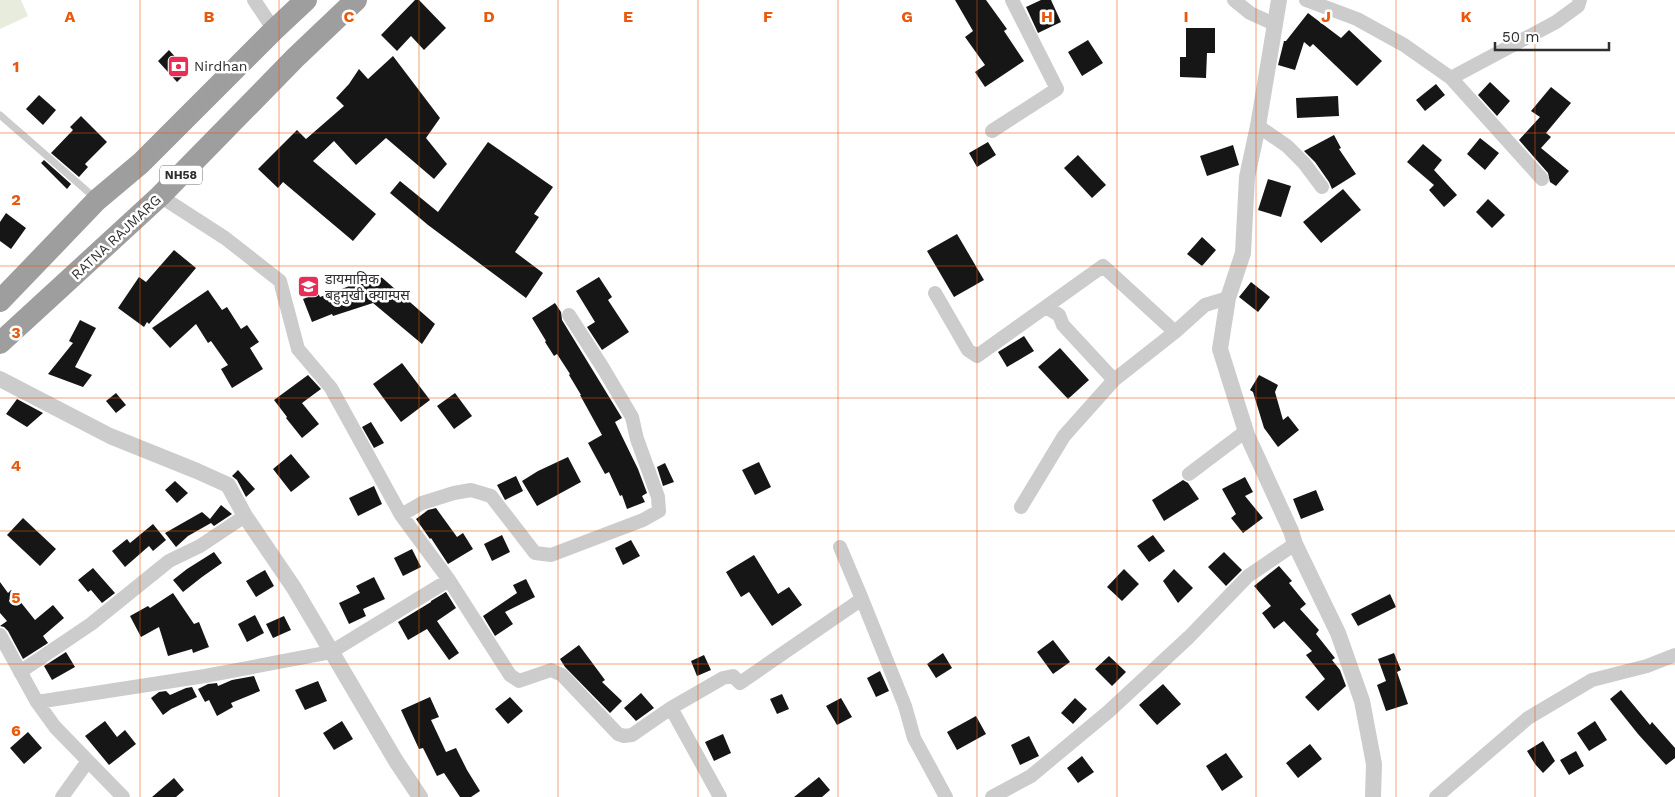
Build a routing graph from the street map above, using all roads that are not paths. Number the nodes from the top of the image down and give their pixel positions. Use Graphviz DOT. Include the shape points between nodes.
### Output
graph roads {
  1 [pos="254,0"];
  2 [pos="306,0"];
  3 [pos="356,0"];
  4 [pos="1012,0"];
  5 [pos="1234,0"];
  6 [pos="1279,0"];
  7 [pos="1306,0"];
  8 [pos="1580,0"];
  9 [pos="1274,24"];
  10 [pos="274,30"];
  11 [pos="1451,78"];
  12 [pos="0,114"];
  13 [pos="1258,126"];
  14 [pos="992,131"];
  15 [pos="1542,179"];
  16 [pos="1322,187"];
  17 [pos="160,196"];
  18 [pos="98,200"];
  19 [pos="934,293"];
  20 [pos="1228,298"];
  21 [pos="0,301"];
  22 [pos="1046,307"];
  23 [pos="569,315"];
  24 [pos="1175,332"];
  25 [pos="0,343"];
  26 [pos="0,379"];
  27 [pos="1114,380"];
  28 [pos="1246,431"];
  29 [pos="1189,474"];
  30 [pos="1021,507"];
  31 [pos="401,515"];
  32 [pos="245,516"];
  33 [pos="1295,544"];
  34 [pos="840,548"];
  35 [pos="449,580"];
  36 [pos="862,599"];
  37 [pos="0,635"];
  38 [pos="331,652"];
  39 [pos="1675,655"];
  40 [pos="20,672"];
  41 [pos="37,702"];
  42 [pos="671,708"];
  43 [pos="88,761"];
  44 [pos="62,797"];
  45 [pos="123,797"];
  46 [pos="420,797"];
  47 [pos="720,797"];
  48 [pos="946,797"];
  49 [pos="992,797"];
  50 [pos="1373,797"];
  51 [pos="1436,797"];
  1 -- 10 [label="street"];
  2 -- 10 [label="highway, NH58"];
  3 -- 17 [label="highway, RATNA RAJMARG / NH58"];
  4 -- 14 [label="street" via="1056,89"];
  5 -- 9 [label="street" via="1250,13"];
  6 -- 9 [label="street"];
  7 -- 11 [label="street" via="1357,20 1396,41"];
  8 -- 11 [label="street" via="1578,6 1556,22"];
  9 -- 13 [label="street"];
  10 -- 18 [label="highway, NH58" via="141,163"];
  11 -- 15 [label="street"];
  12 -- 18 [label="lane"];
  13 -- 16 [label="street" via="1287,146"];
  13 -- 20 [label="street" via="1247,177 1242,253"];
  17 -- 25 [label="highway, RATNA RAJMARG / NH58"];
  17 -- 31 [label="street" via="226,238 280,281 298,349 331,388"];
  18 -- 21 [label="highway, NH58"];
  19 -- 22 [label="street" via="968,350 977,356"];
  20 -- 24 [label="street" via="1205,305"];
  20 -- 28 [label="street" via="1220,349"];
  22 -- 24 [label="street" via="1104,266"];
  22 -- 27 [label="street" via="1059,316 1063,325"];
  23 -- 31 [label="street" via="632,417 658,497 659,511 644,520 551,555 535,553 491,496 471,490 422,503"];
  24 -- 27 [label="street"];
  26 -- 32 [label="street" via="110,436 228,485"];
  27 -- 30 [label="street" via="1064,436"];
  28 -- 29 [label="street"];
  28 -- 33 [label="street"];
  31 -- 35 [label="street"];
  32 -- 38 [label="street" via="294,588"];
  32 -- 40 [label="street" via="200,546 169,561 90,624"];
  33 -- 49 [label="street" via="1248,576 1101,718 1031,776"];
  33 -- 50 [label="street" via="1338,633 1362,701 1374,764"];
  34 -- 36 [label="street"];
  35 -- 38 [label="street"];
  35 -- 42 [label="street" via="504,667 519,681 551,670 562,675 618,734 624,736 632,735"];
  36 -- 42 [label="street" via="740,683 733,676 723,678"];
  36 -- 48 [label="street" via="905,706 914,738"];
  37 -- 40 [label="street"];
  38 -- 41 [label="street" via="205,676"];
  38 -- 46 [label="street"];
  39 -- 51 [label="street" via="1592,680 1528,718"];
  40 -- 41 [label="street"];
  41 -- 43 [label="street" via="55,727"];
  42 -- 47 [label="street"];
  43 -- 44 [label="street"];
  43 -- 45 [label="street"];
}
